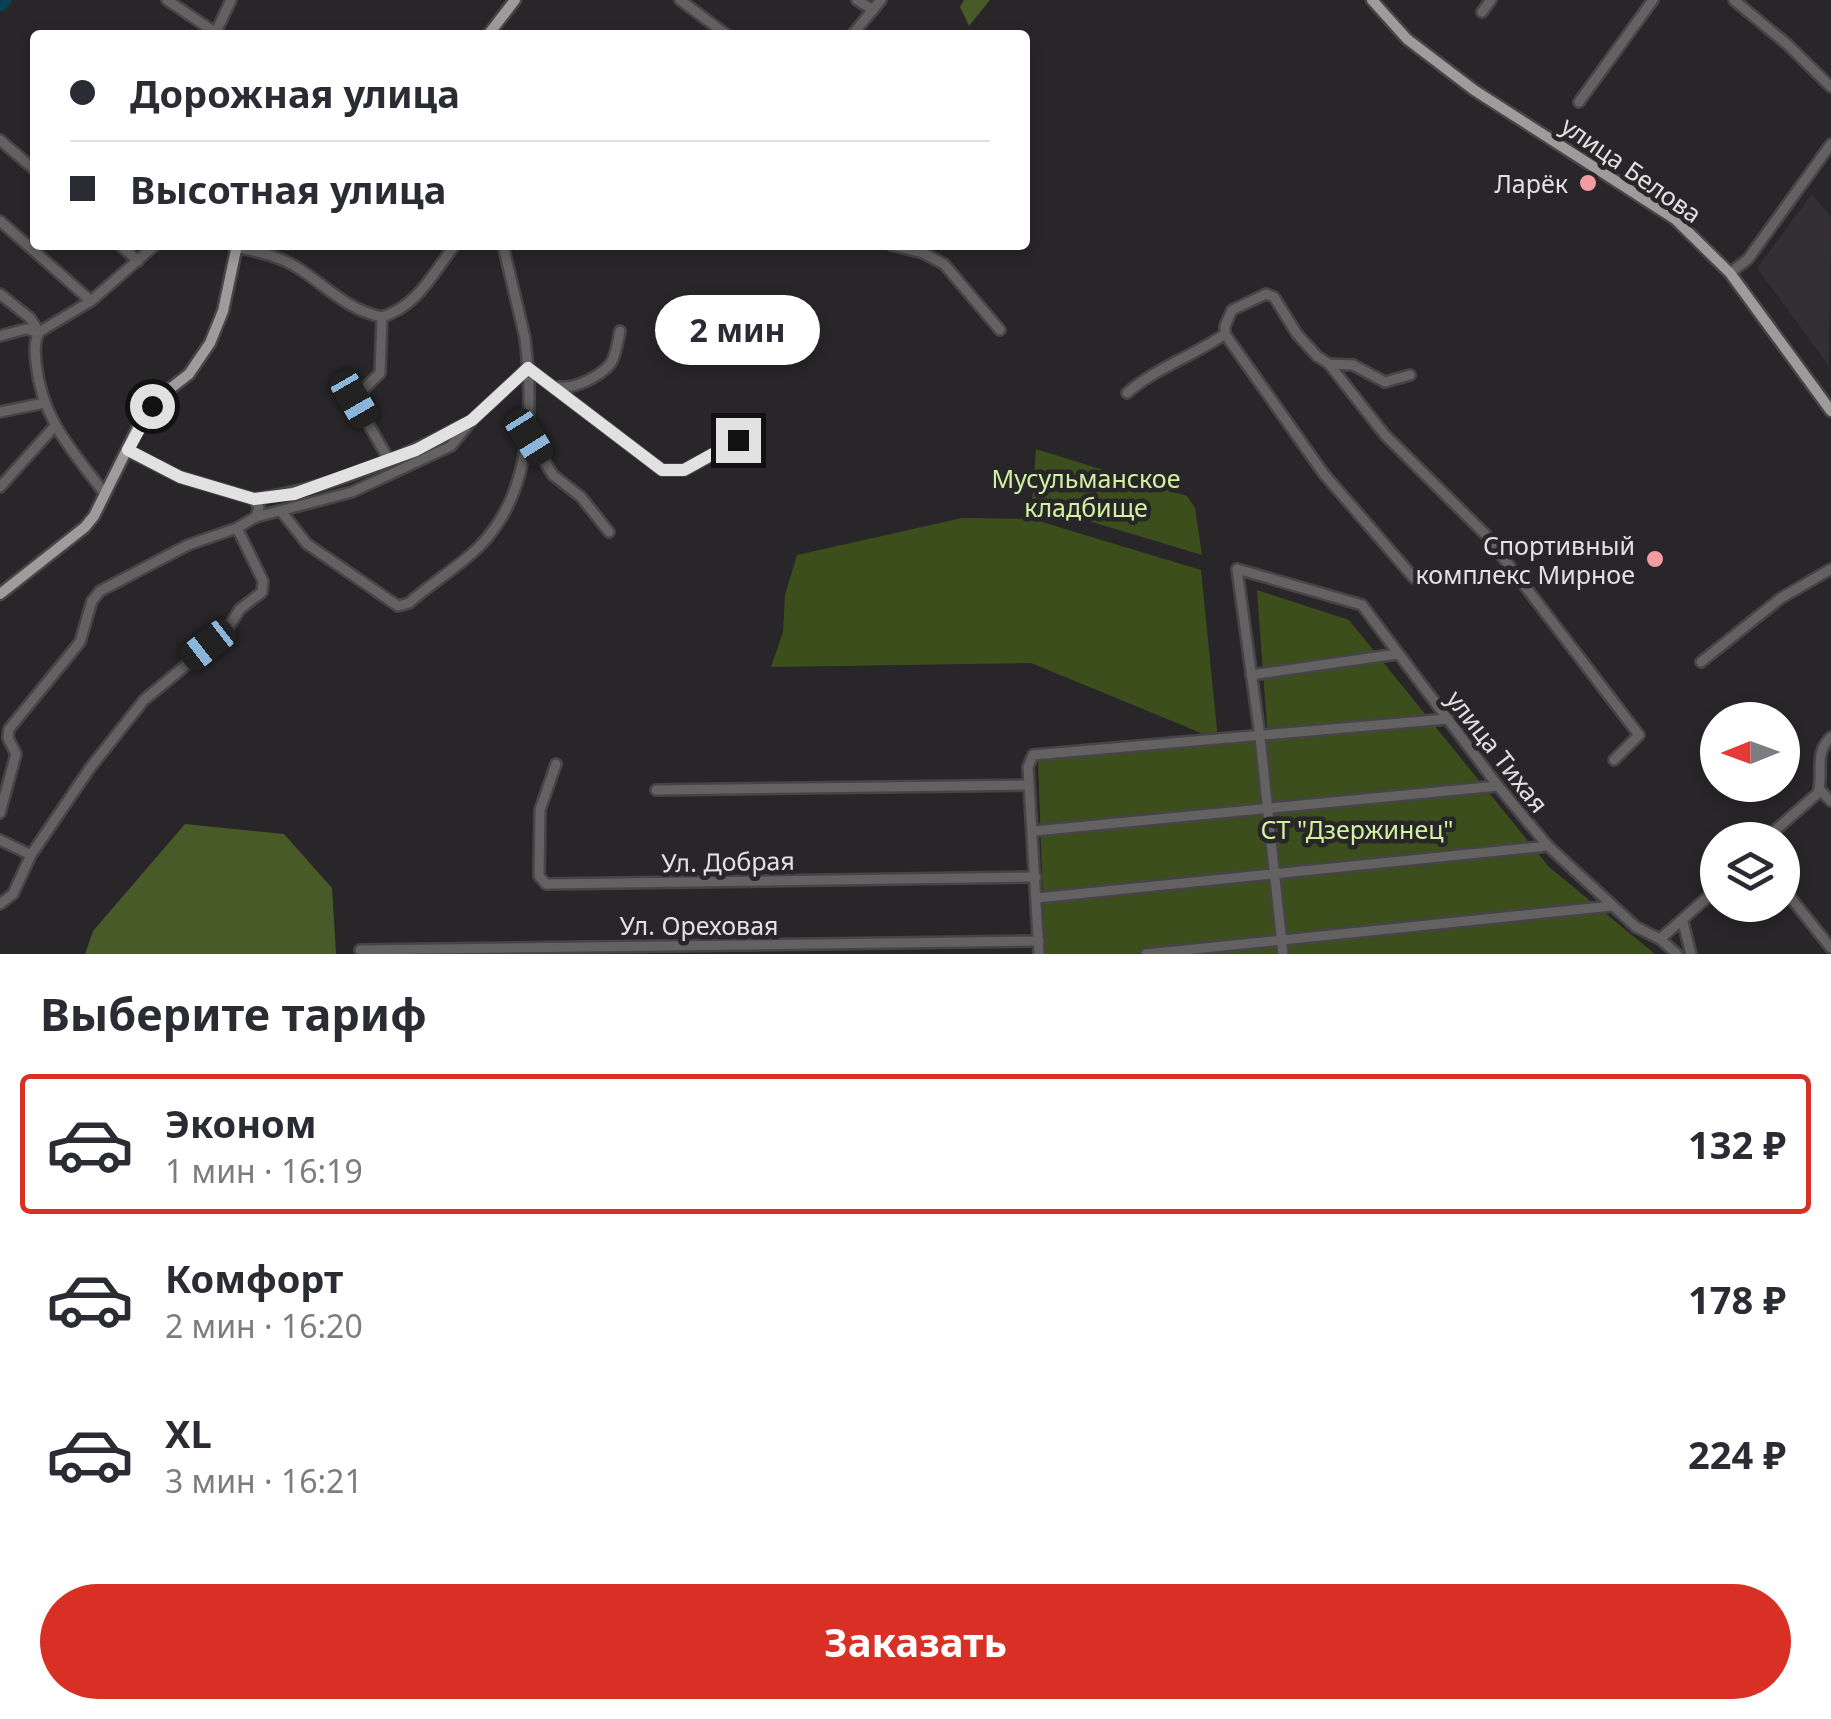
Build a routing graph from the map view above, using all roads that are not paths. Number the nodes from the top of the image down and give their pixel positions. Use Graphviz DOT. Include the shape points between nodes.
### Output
graph roads {
  1 [pos="167,0"];
  2 [pos="231,0"];
  3 [pos="515,0"];
  4 [pos="680,0"];
  5 [pos="857,0"];
  6 [pos="881,0"];
  7 [pos="1372,0"];
  8 [pos="1491,0"];
  9 [pos="1653,0"];
  10 [pos="1734,0"];
  11 [pos="873,10"];
  12 [pos="1482,12"];
  13 [pos="209,30"];
  14 [pos="217,30"];
  15 [pos="492,30"];
  16 [pos="720,30"];
  17 [pos="856,30"];
  18 [pos="1831,88"];
  19 [pos="1579,102"];
  20 [pos="0,140"];
  21 [pos="1831,144"];
  22 [pos="30,166"];
  23 [pos="0,221"];
  24 [pos="30,247"];
  25 [pos="33,250"];
  26 [pos="126,250"];
  27 [pos="150,250"];
  28 [pos="235,250"];
  29 [pos="248,250"];
  30 [pos="452,250"];
  31 [pos="504,250"];
  32 [pos="911,250"];
  33 [pos="138,261"];
  34 [pos="1730,273"];
  35 [pos="0,294"];
  36 [pos="91,301"];
  37 [pos="382,317"];
  38 [pos="1000,330"];
  39 [pos="620,331"];
  40 [pos="39,332"];
  41 [pos="1225,334"];
  42 [pos="0,336"];
  43 [pos="1329,364"];
  44 [pos="528,368"];
  45 [pos="1410,375"];
  46 [pos="556,387"];
  47 [pos="1127,393"];
  48 [pos="44,403"];
  49 [pos="1831,411"];
  50 [pos="0,412"];
  51 [pos="472,420"];
  52 [pos="54,426"];
  53 [pos="529,437"];
  54 [pos="738,440"];
  55 [pos="128,450"];
  56 [pos="389,460"];
  57 [pos="0,487"];
  58 [pos="105,494"];
  59 [pos="294,494"];
  60 [pos="324,498"];
  61 [pos="254,499"];
  62 [pos="281,511"];
  63 [pos="256,517"];
  64 [pos="237,528"];
  65 [pos="609,532"];
  66 [pos="1831,570"];
  67 [pos="1414,578"];
  68 [pos="0,594"];
  69 [pos="1397,654"];
  70 [pos="1701,662"];
  71 [pos="1251,675"];
  72 [pos="1447,719"];
  73 [pos="1260,737"];
  74 [pos="1831,738"];
  75 [pos="1614,760"];
  76 [pos="556,764"];
  77 [pos="1029,785"];
  78 [pos="1498,786"];
  79 [pos="1819,789"];
  80 [pos="656,790"];
  81 [pos="1831,801"];
  82 [pos="1268,807"];
  83 [pos="0,813"];
  84 [pos="1783,822"];
  85 [pos="1034,831"];
  86 [pos="0,840"];
  87 [pos="1548,846"];
  88 [pos="31,855"];
  89 [pos="1276,874"];
  90 [pos="1036,878"];
  91 [pos="1037,898"];
  92 [pos="0,904"];
  93 [pos="1700,905"];
  94 [pos="1612,906"];
  95 [pos="1800,909"];
  96 [pos="1683,922"];
  97 [pos="1660,939"];
  98 [pos="1282,940"];
  99 [pos="1038,941"];
  100 [pos="1831,948"];
  101 [pos="360,950"];
  102 [pos="1039,954"];
  103 [pos="1146,954"];
  104 [pos="1283,954"];
  105 [pos="1677,954"];
  106 [pos="1692,954"];
  1 -- 13 [label="street"];
  2 -- 14 [label="street"];
  3 -- 15 [label="main road"];
  4 -- 16 [label="street"];
  5 -- 11 [label="street"];
  6 -- 11 [label="street"];
  7 -- 34 [label="main road, улица Белова" via="1448,71 1676,218"];
  8 -- 12 [label="street"];
  9 -- 19 [label="street"];
  10 -- 18 [label="street"];
  11 -- 17 [label="street"];
  20 -- 22 [label="street"];
  21 -- 34 [label="street" via="1748,259"];
  23 -- 24 [label="street"];
  25 -- 36 [label="street"];
  26 -- 33 [label="street"];
  27 -- 33 [label="street"];
  28 -- 55 [label="main road" via="210,343 189,374 152,406"];
  29 -- 37 [label="street" via="295,266 332,295"];
  30 -- 37 [label="street" via="426,289"];
  31 -- 44 [label="street"];
  32 -- 38 [label="street" via="944,264"];
  33 -- 36 [label="street"];
  34 -- 49 [label="main road, улица Белова"];
  35 -- 40 [label="street"];
  36 -- 40 [label="street"];
  37 -- 56 [label="street" via="380,373 354,399"];
  39 -- 46 [label="street" via="612,362 601,372 576,386"];
  40 -- 42 [label="street"];
  40 -- 48 [label="street" via="35,351"];
  41 -- 43 [label="street" via="1232,310 1269,294 1296,334"];
  41 -- 47 [label="street"];
  41 -- 67 [label="street" via="1324,474"];
  43 -- 45 [label="street" via="1353,365 1385,382"];
  43 -- 75 [label="street" via="1385,435 1485,534 1639,735"];
  44 -- 46 [label="street"];
  44 -- 51 [label="street"];
  44 -- 53 [label="street"];
  46 -- 54 [label="street" via="662,470 684,470"];
  48 -- 50 [label="street"];
  48 -- 52 [label="street"];
  51 -- 56 [label="street"];
  51 -- 60 [label="street" via="452,446"];
  52 -- 57 [label="street"];
  52 -- 58 [label="street"];
  53 -- 62 [label="street" via="502,518 485,541 404,605 307,544"];
  53 -- 65 [label="street" via="553,475 582,497"];
  55 -- 58 [label="main road"];
  55 -- 61 [label="street" via="180,477"];
  56 -- 59 [label="street"];
  58 -- 68 [label="main road" via="85,527"];
  59 -- 60 [label="street"];
  59 -- 61 [label="street"];
  60 -- 62 [label="street"];
  61 -- 63 [label="street"];
  62 -- 63 [label="street"];
  63 -- 64 [label="street"];
  64 -- 83 [label="street" via="188,545 92,601 80,642 9,729 16,754"];
  64 -- 88 [label="street" via="262,592 240,608 225,633 144,700"];
  66 -- 70 [label="street" via="1782,598"];
  69 -- 71 [label="street"];
  69 -- 71 [label="street, улица Тихая" via="1362,605 1237,569"];
  69 -- 72 [label="street, улица Тихая"];
  71 -- 73 [label="street"];
  72 -- 73 [label="street"];
  72 -- 78 [label="street, улица Тихая"];
  73 -- 77 [label="street" via="1037,753 1028,762"];
  73 -- 82 [label="street"];
  74 -- 79 [label="street" via="1819,756"];
  76 -- 90 [label="street, Ул. Добрая" via="540,810 539,876 546,884"];
  77 -- 80 [label="street"];
  77 -- 85 [label="street"];
  78 -- 82 [label="street"];
  78 -- 87 [label="street, улица Тихая"];
  79 -- 81 [label="street"];
  79 -- 84 [label="street"];
  82 -- 85 [label="street"];
  82 -- 89 [label="street"];
  85 -- 90 [label="street"];
  86 -- 88 [label="street"];
  87 -- 89 [label="street"];
  87 -- 94 [label="street, улица Тихая"];
  88 -- 92 [label="street" via="13,894"];
  89 -- 91 [label="street"];
  89 -- 98 [label="street"];
  90 -- 91 [label="street"];
  91 -- 99 [label="street"];
  93 -- 96 [label="street"];
  94 -- 97 [label="street, улица Тихая"];
  94 -- 98 [label="street"];
  95 -- 100 [label="street"];
  96 -- 97 [label="street"];
  96 -- 106 [label="street"];
  97 -- 105 [label="street, улица Тихая"];
  98 -- 103 [label="street"];
  98 -- 104 [label="street"];
  99 -- 101 [label="street, Ул. Ореховая"];
  99 -- 102 [label="street"];
}
